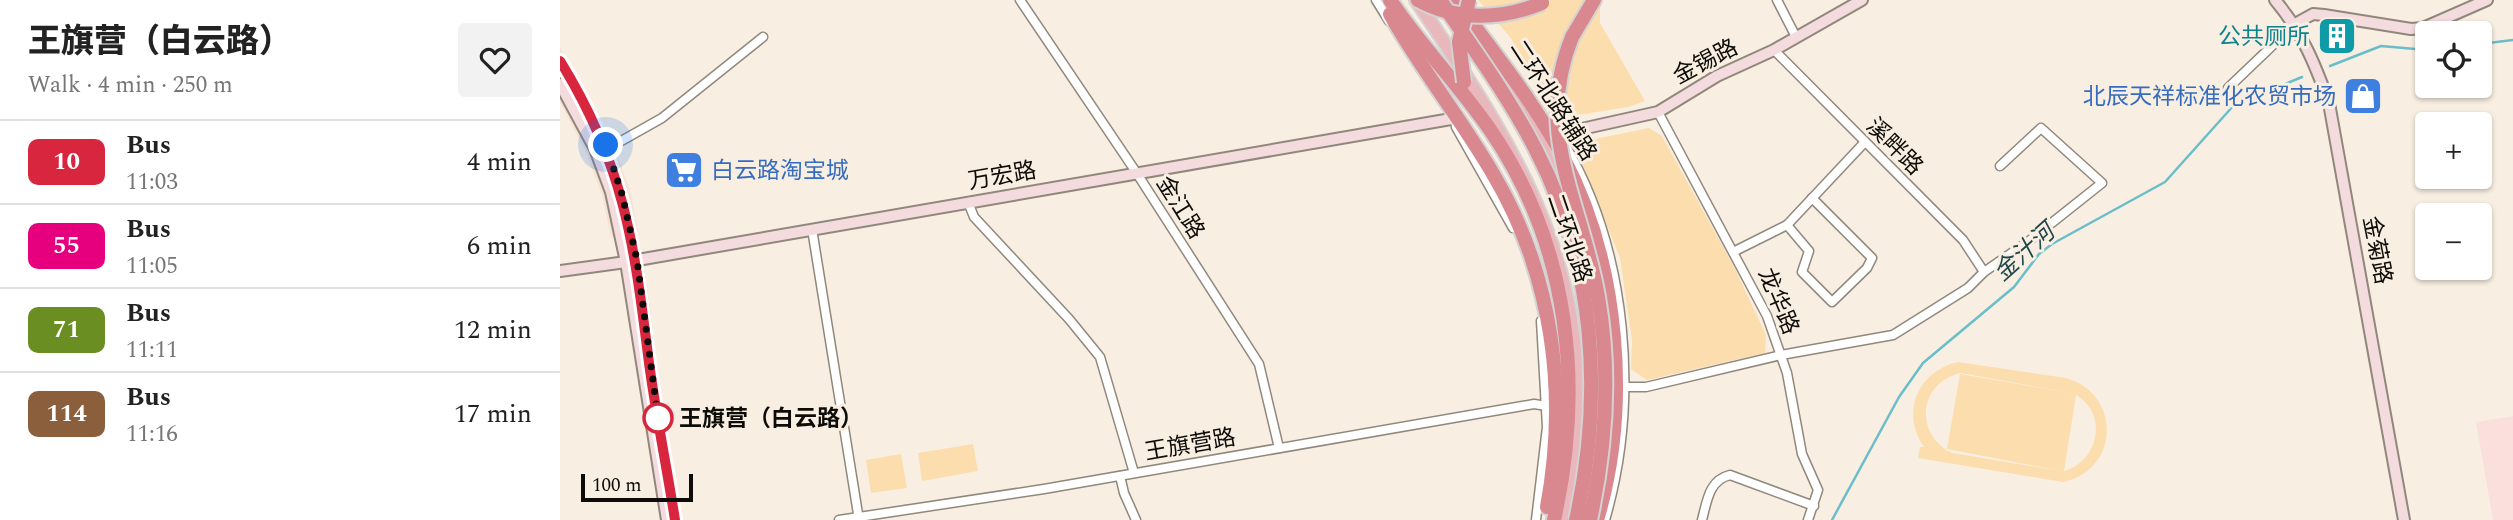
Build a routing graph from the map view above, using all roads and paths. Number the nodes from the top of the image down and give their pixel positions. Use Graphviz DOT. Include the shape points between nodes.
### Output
graph roads {
  1 [pos="1020,0"];
  2 [pos="1376,0"];
  3 [pos="1383,0"];
  4 [pos="1390,0"];
  5 [pos="1417,0"];
  6 [pos="1440,0"];
  7 [pos="1453,0"];
  8 [pos="1460,0"];
  9 [pos="1469,0"];
  10 [pos="1549,0"];
  11 [pos="1594,0"];
  12 [pos="1777,0"];
  13 [pos="1862,0"];
  14 [pos="2275,0"];
  15 [pos="2487,0"];
  16 [pos="2295,24"];
  17 [pos="763,37"];
  18 [pos="1796,37"];
  19 [pos="1774,50"];
  20 [pos="560,61"];
  21 [pos="560,84"];
  22 [pos="2228,88"];
  23 [pos="1658,112"];
  24 [pos="1451,119"];
  25 [pos="1559,134"];
  26 [pos="1864,143"];
  27 [pos="607,149"];
  28 [pos="2000,166"];
  29 [pos="1136,172"];
  30 [pos="1812,198"];
  31 [pos="968,202"];
  32 [pos="1787,225"];
  33 [pos="811,229"];
  34 [pos="1522,229"];
  35 [pos="1735,251"];
  36 [pos="631,261"];
  37 [pos="560,271"];
  38 [pos="1984,272"];
  39 [pos="1781,355"];
  40 [pos="1623,387"];
  41 [pos="1547,405"];
  42 [pos="1279,449"];
  43 [pos="1134,473"];
  44 [pos="1120,476"];
  45 [pos="1814,506"];
  46 [pos="858,518"];
  47 [pos="667,520"];
  48 [pos="675,520"];
  49 [pos="839,520"];
  50 [pos="1136,520"];
  51 [pos="1536,520"];
  52 [pos="1545,520"];
  53 [pos="1553,520"];
  54 [pos="1562,520"];
  55 [pos="1568,520"];
  56 [pos="1576,520"];
  57 [pos="1590,520"];
  58 [pos="1597,520"];
  59 [pos="1605,520"];
  60 [pos="1702,520"];
  61 [pos="1808,520"];
  62 [pos="2404,520"];
  1 -- 29 [label="street, 金江路"];
  2 -- 24 [label="street"];
  3 -- 34 [label="highway" via="1494,175"];
  4 -- 53 [label="highway" via="1499,143 1550,255 1565,320 1571,385 1567,442"];
  5 -- 10 [label="highway, bridge" via="1454,13 1488,16 1519,12"];
  5 -- 54 [label="main road, 二环北路" via="1509,146 1560,262 1573,324 1578,390 1575,451"];
  6 -- 56 [label="highway, bridge" via="1534,145 1575,249 1588,319 1593,387 1589,453"];
  7 -- 55 [label="main road, 二环北路" via="1540,142 1557,179 1573,237 1583,296 1586,370 1581,444"];
  7 -- 58 [label="highway" via="1543,122 1580,195 1604,279 1614,361 1613,444"];
  8 -- 25 [label="street, 二环北路辅路"];
  9 -- 34 [label="highway, bridge" via="1459,42 1464,82"];
  11 -- 57 [label="highway, bridge" via="1565,57 1555,114 1561,160 1587,246 1603,335 1605,421"];
  12 -- 18 [label="street"];
  13 -- 18 [label="street, 金锡路"];
  14 -- 16 [label="street, 金菊路"];
  15 -- 16 [label="street" via="2423,28 2313,14"];
  16 -- 22 [label="street"];
  16 -- 62 [label="street, 金菊路" via="2313,56 2329,103"];
  17 -- 27 [label="street" via="662,118"];
  18 -- 19 [label="street, 金锡路"];
  19 -- 23 [label="street, 金锡路" via="1717,76"];
  19 -- 26 [label="street, 溪畔路"];
  20 -- 27 [label="street"];
  21 -- 36 [label="street" via="595,149"];
  23 -- 25 [label="street, 金锡路"];
  23 -- 35 [label="street, 龙华路"];
  24 -- 29 [label="street, 万宏路"];
  24 -- 41 [label="street" via="1506,215 1527,262 1541,321"];
  25 -- 40 [label="street, 二环北路辅路" via="1582,178 1605,243 1619,314"];
  26 -- 30 [label="street"];
  26 -- 38 [label="street, 溪畔路" via="1963,240"];
  27 -- 36 [label="street" via="622,194"];
  28 -- 38 [label="street" via="2041,128 2102,183"];
  29 -- 31 [label="street, 万宏路"];
  29 -- 42 [label="street, 金江路" via="1259,364"];
  30 -- 32 [label="street"];
  30 -- 32 [label="street" via="1872,258 1832,302 1804,275 1809,251"];
  31 -- 33 [label="street, 万宏路"];
  31 -- 43 [label="street" via="974,217 1100,357"];
  32 -- 35 [label="street"];
  33 -- 36 [label="street, 万宏路"];
  33 -- 46 [label="street"];
  34 -- 52 [label="highway" via="1545,301 1555,371 1556,433"];
  35 -- 39 [label="street, 龙华路"];
  36 -- 37 [label="street, 万宏路"];
  36 -- 47 [label="street"];
  36 -- 48 [label="street"];
  38 -- 39 [label="street" via="1968,288 1893,335"];
  39 -- 40 [label="street" via="1646,387"];
  39 -- 45 [label="street, 龙华路" via="1802,454 1818,490"];
  40 -- 59 [label="street, 二环北路辅路" via="1619,448"];
  41 -- 42 [label="street, 王旗营路"];
  41 -- 51 [label="street"];
  42 -- 43 [label="street, 王旗营路"];
  43 -- 44 [label="street, 王旗营路"];
  44 -- 46 [label="street, 王旗营路"];
  44 -- 50 [label="street"];
  45 -- 60 [label="street" via="1730,475 1713,484"];
  45 -- 61 [label="street, 龙华路"];
  46 -- 49 [label="street, 王旗营路"];
}
